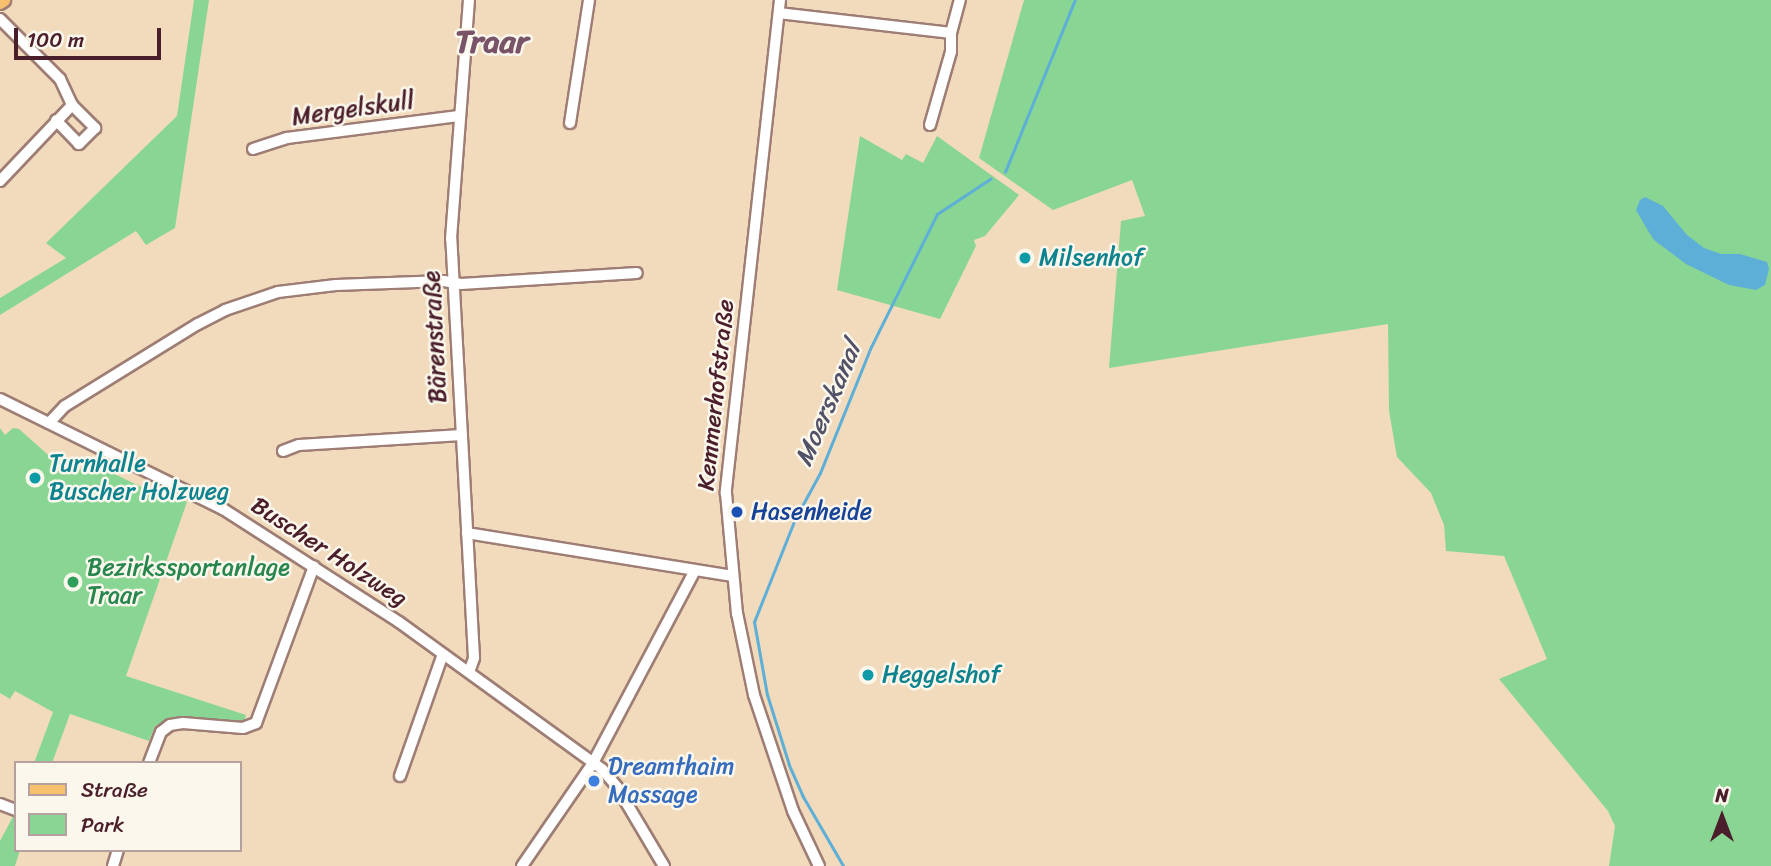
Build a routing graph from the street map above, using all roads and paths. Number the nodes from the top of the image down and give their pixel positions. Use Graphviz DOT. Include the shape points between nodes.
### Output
graph roads {
  1 [pos="469,0"];
  2 [pos="589,0"];
  3 [pos="780,0"];
  4 [pos="960,0"];
  5 [pos="779,13"];
  6 [pos="0,19"];
  7 [pos="951,33"];
  8 [pos="72,105"];
  9 [pos="459,116"];
  10 [pos="56,120"];
  11 [pos="570,123"];
  12 [pos="930,125"];
  13 [pos="253,149"];
  14 [pos="0,181"];
  15 [pos="636,273"];
  16 [pos="453,283"];
  17 [pos="0,398"];
  18 [pos="48,423"];
  19 [pos="462,435"];
  20 [pos="283,451"];
  21 [pos="467,533"];
  22 [pos="314,566"];
  23 [pos="695,570"];
  24 [pos="733,576"];
  25 [pos="443,654"];
  26 [pos="469,672"];
  27 [pos="150,761"];
  28 [pos="593,763"];
  29 [pos="400,776"];
  30 [pos="522,866"];
  31 [pos="664,866"];
  32 [pos="819,866"];
  1 -- 9 [label="street, Bärenstraße"];
  2 -- 11 [label="street"];
  3 -- 5 [label="street, Kemmerhofstraße"];
  4 -- 7 [label="street"];
  5 -- 7 [label="street"];
  5 -- 24 [label="street, Kemmerhofstraße" via="727,471"];
  6 -- 8 [label="street" via="60,79"];
  7 -- 12 [label="street" via="951,52"];
  8 -- 10 [label="street"];
  8 -- 10 [label="street" via="95,128 79,144"];
  9 -- 13 [label="street, Mergelskull" via="287,138"];
  9 -- 16 [label="street, Bärenstraße" via="451,213"];
  10 -- 14 [label="street"];
  15 -- 16 [label="street"];
  16 -- 18 [label="street" via="336,285 250,300 198,324 65,406"];
  16 -- 19 [label="street, Bärenstraße"];
  17 -- 18 [label="street, Buscher Holzweg"];
  18 -- 22 [label="street, Buscher Holzweg" via="214,505"];
  19 -- 20 [label="street" via="299,445"];
  19 -- 21 [label="street, Bärenstraße"];
  21 -- 23 [label="street"];
  21 -- 26 [label="street, Bärenstraße" via="474,658"];
  22 -- 25 [label="street, Buscher Holzweg"];
  22 -- 27 [label="street" via="256,723 243,728 170,725 161,732"];
  23 -- 24 [label="street"];
  23 -- 28 [label="street"];
  24 -- 32 [label="street, Kemmerhofstraße" via="754,695 793,811"];
  25 -- 26 [label="street, Buscher Holzweg"];
  25 -- 29 [label="street"];
  26 -- 28 [label="street, Buscher Holzweg"];
  28 -- 30 [label="street"];
  28 -- 31 [label="street, Buscher Holzweg" via="613,781"];
}
